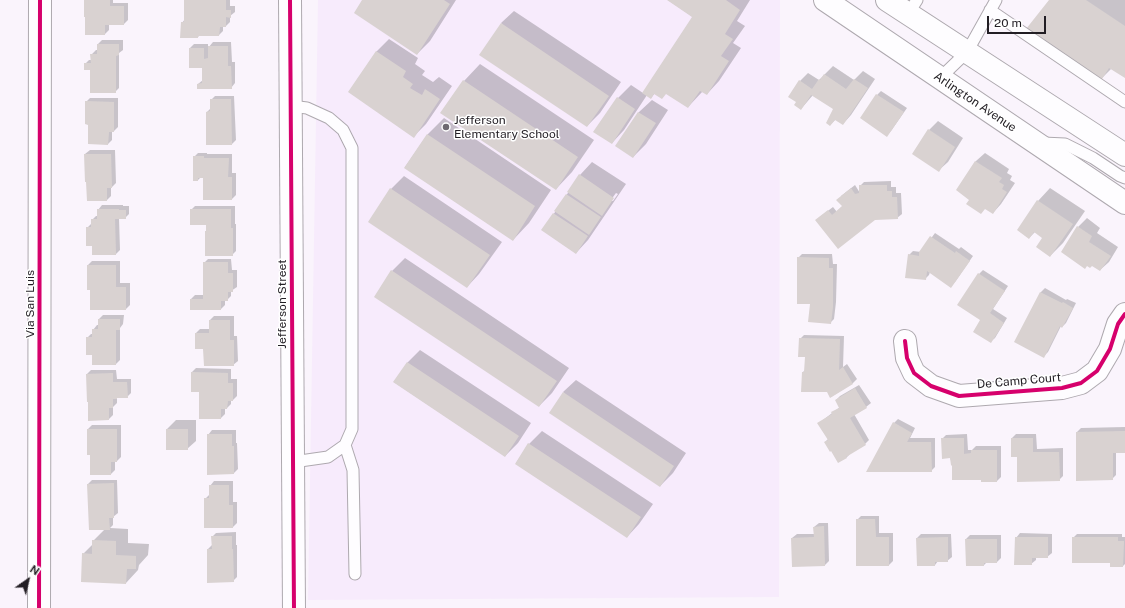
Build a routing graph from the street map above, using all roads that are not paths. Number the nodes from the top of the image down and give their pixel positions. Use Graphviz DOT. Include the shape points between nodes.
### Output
graph roads {
  1 [pos="40,0"];
  2 [pos="290,0"];
  3 [pos="825,0"];
  4 [pos="887,0"];
  5 [pos="996,0"];
  6 [pos="913,7"];
  7 [pos="990,10"];
  8 [pos="967,52"];
  9 [pos="940,78"];
  10 [pos="1125,102"];
  11 [pos="291,106"];
  12 [pos="1036,143"];
  13 [pos="1125,155"];
  14 [pos="1125,178"];
  15 [pos="1125,203"];
  16 [pos="1125,314"];
  17 [pos="905,341"];
  18 [pos="345,445"];
  19 [pos="293,462"];
  20 [pos="355,574"];
  21 [pos="39,608"];
  22 [pos="294,608"];
  1 -- 21 [label="street, Via San Luis"];
  2 -- 11 [label="street, Jefferson Street"];
  3 -- 9 [label="street, Arlington Avenue"];
  4 -- 6 [label="street"];
  5 -- 7 [label="lane"];
  6 -- 8 [label="street"];
  7 -- 8 [label="lane"];
  7 -- 10 [label="lane"];
  8 -- 9 [label="lane"];
  8 -- 13 [label="street"];
  9 -- 12 [label="street, Arlington Avenue"];
  11 -- 18 [label="lane" via="308,108 329,118 343,130 352,148 352,429"];
  11 -- 19 [label="street, Jefferson Street"];
  12 -- 14 [label="lane" via="1065,144"];
  12 -- 15 [label="street, Arlington Avenue"];
  16 -- 17 [label="street, De Camp Court" via="1097,371 1081,383 1062,388 959,396 931,386 914,373 907,358"];
  18 -- 19 [label="lane" via="328,457"];
  18 -- 20 [label="lane" via="354,470"];
  19 -- 22 [label="street, Jefferson Street"];
}
